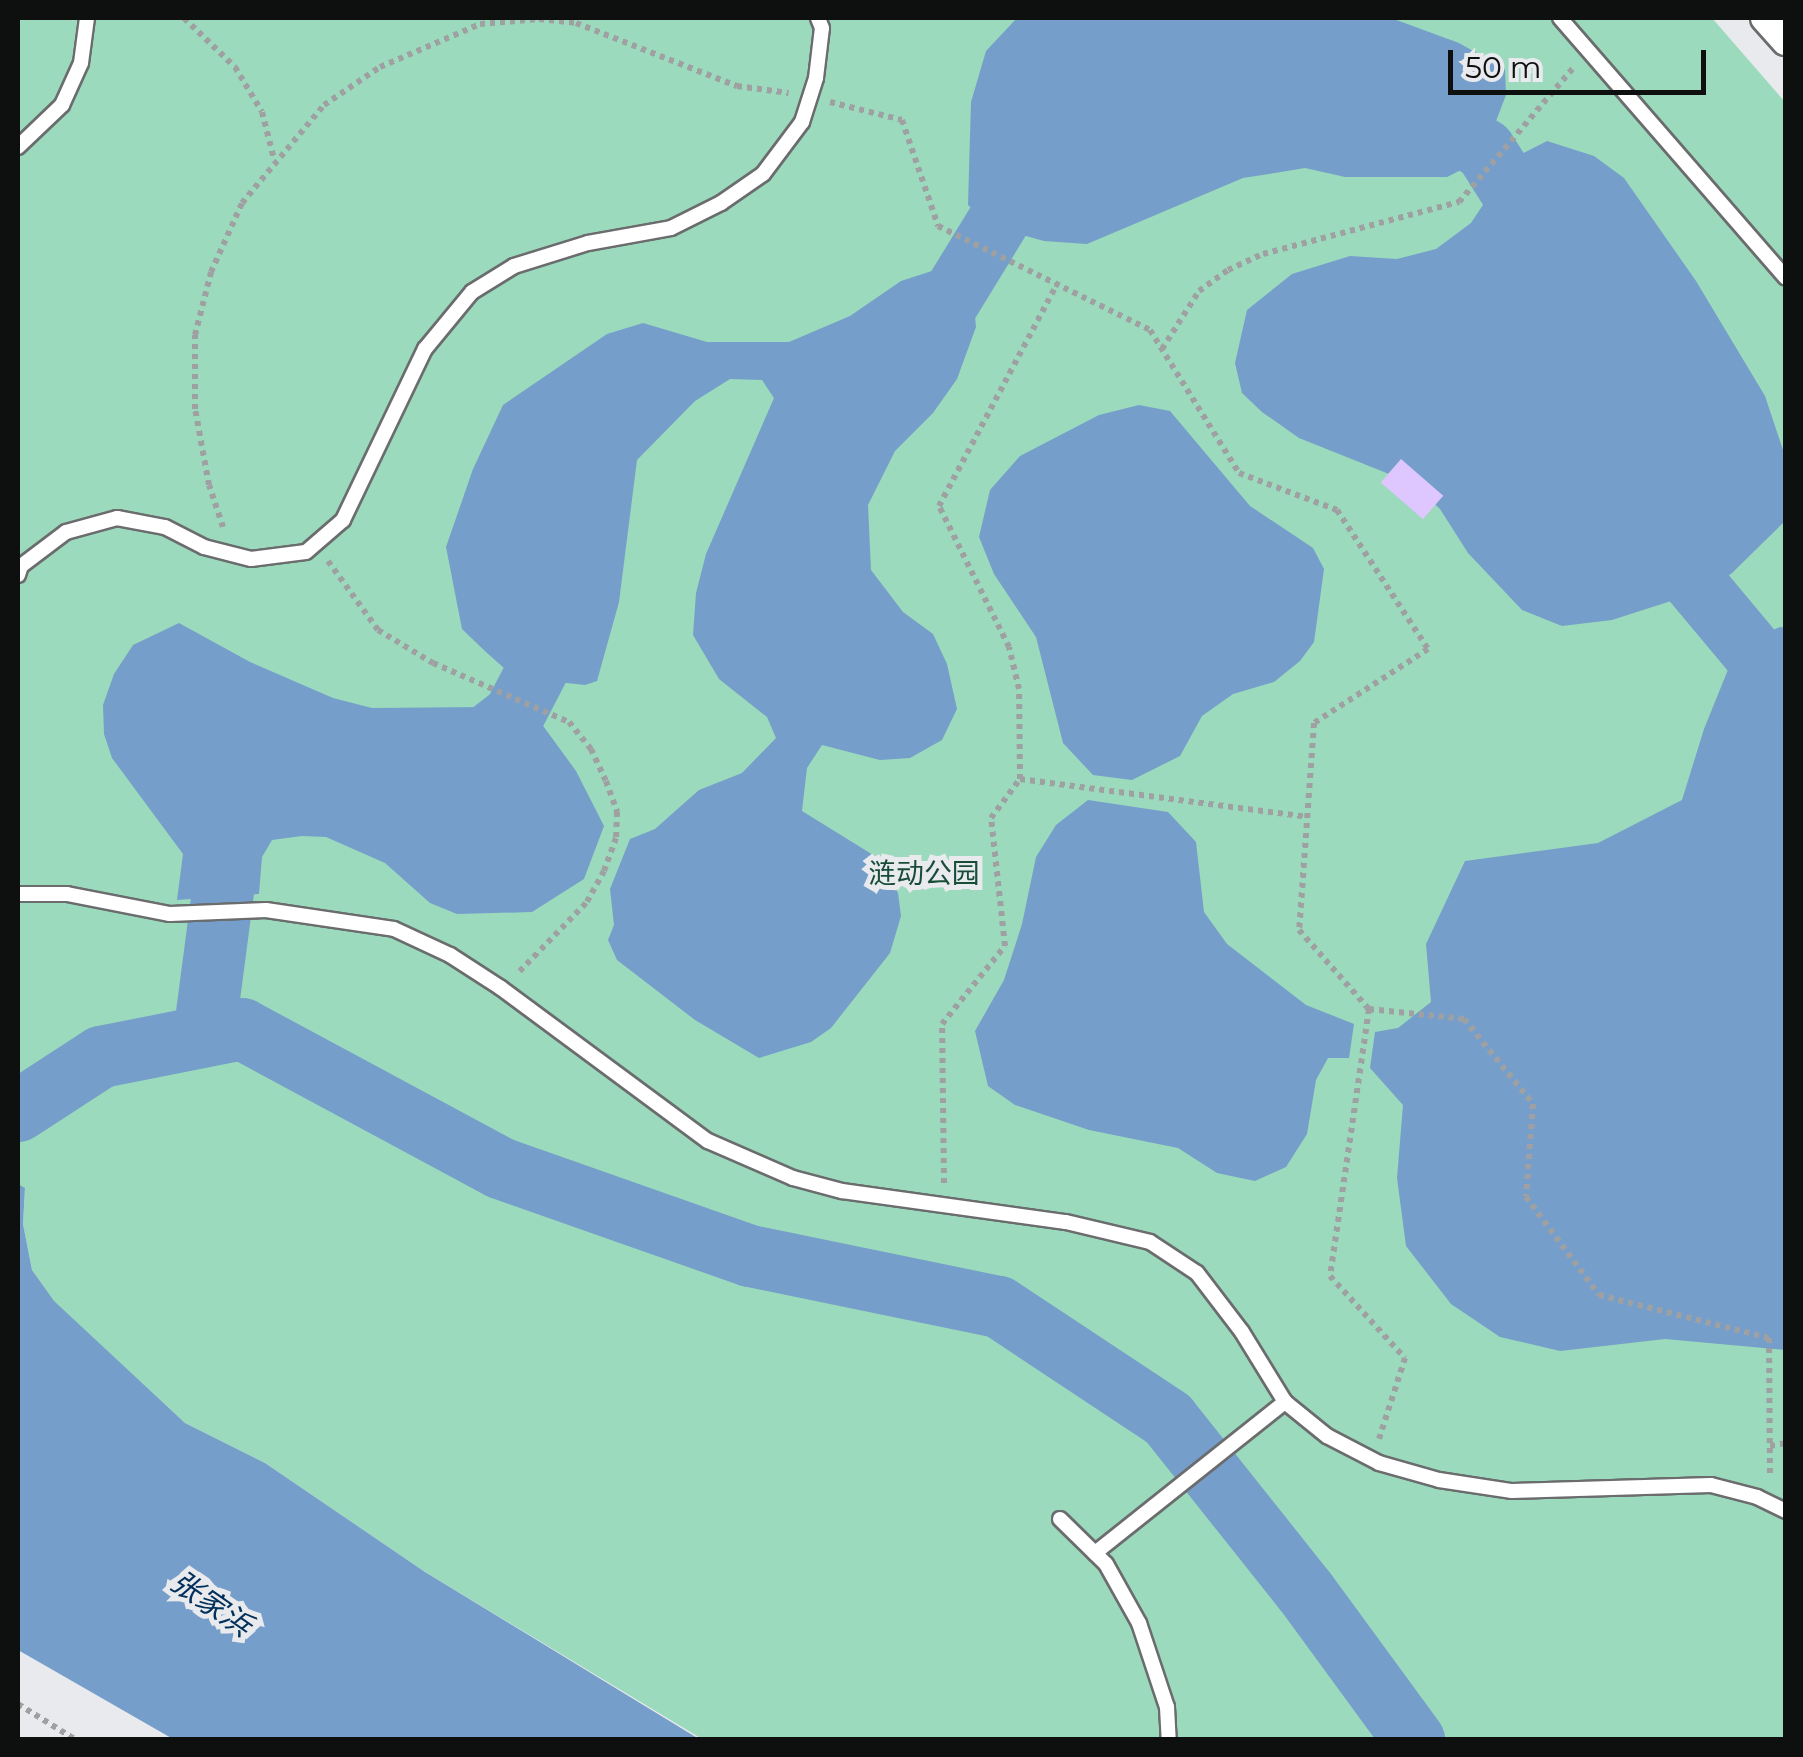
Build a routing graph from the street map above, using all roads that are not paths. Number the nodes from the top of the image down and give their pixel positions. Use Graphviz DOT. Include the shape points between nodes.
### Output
graph roads {
  1 [pos="87,18"];
  2 [pos="818,18"];
  3 [pos="1560,18"];
  4 [pos="1765,18"];
  5 [pos="1786,41"];
  6 [pos="18,146"];
  7 [pos="1786,278"];
  8 [pos="18,575"];
  9 [pos="18,894"];
  10 [pos="1286,1402"];
  11 [pos="1786,1511"];
  12 [pos="1060,1519"];
  13 [pos="1095,1553"];
  14 [pos="1169,1740"];
  1 -- 6 [label="lane" via="81,63 62,105"];
  2 -- 8 [label="lane" via="822,28 802,122 763,174 670,228 514,266 472,292 425,350 343,520 306,552 250,559 204,548 165,527 117,518 66,532"];
  3 -- 7 [label="lane"];
  4 -- 5 [label="street"];
  9 -- 10 [label="lane" via="98,898 170,914 266,910 394,928 501,988 708,1141 793,1178 1150,1242 1196,1274"];
  10 -- 11 [label="lane" via="1327,1436 1372,1459 1439,1480 1512,1491 1711,1485"];
  10 -- 13 [label="lane"];
  12 -- 13 [label="lane"];
  13 -- 14 [label="lane" via="1140,1623 1167,1707"];
}
